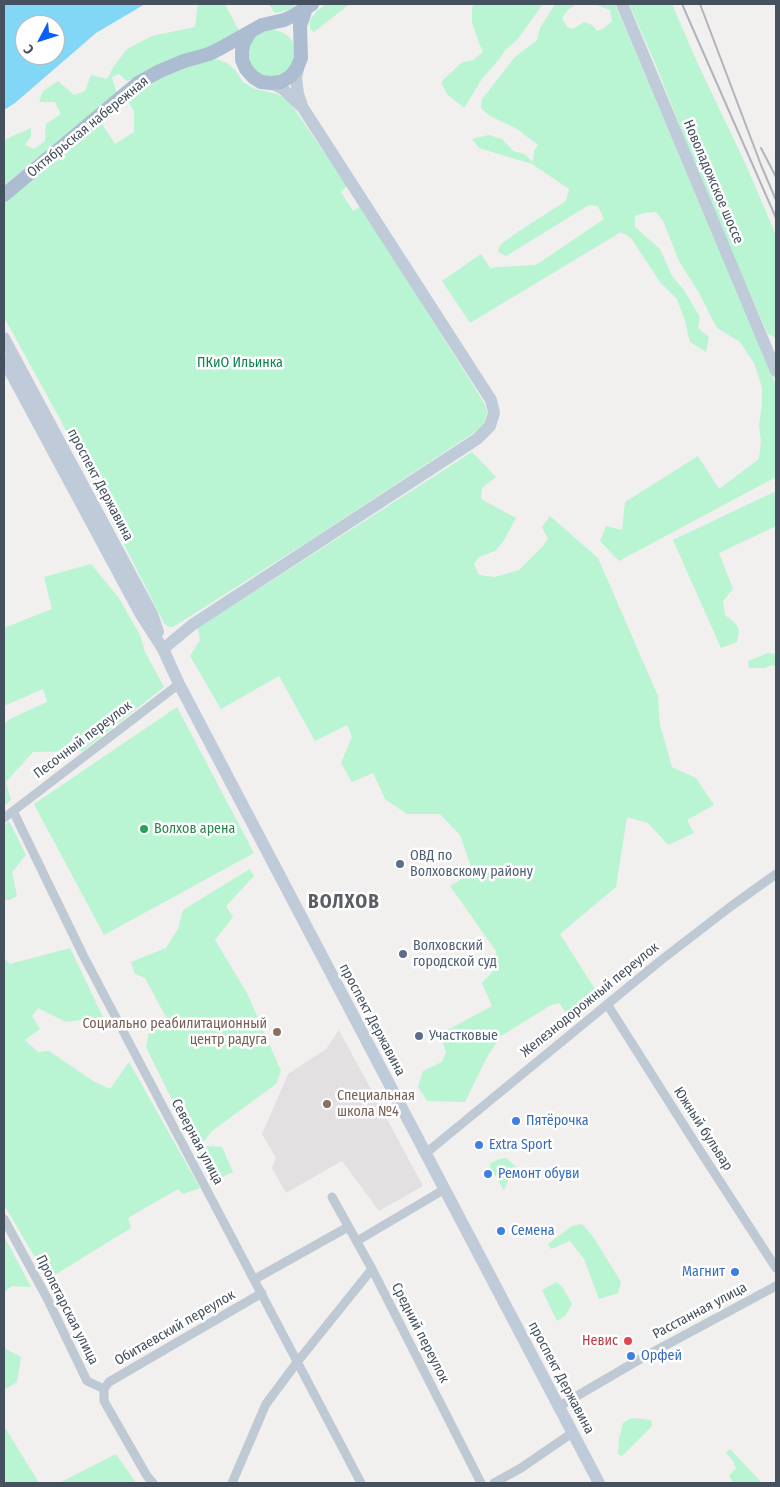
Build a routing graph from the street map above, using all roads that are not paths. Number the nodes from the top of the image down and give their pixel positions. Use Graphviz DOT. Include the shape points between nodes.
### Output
graph roads {
  1 [pos="622,4"];
  2 [pos="309,6"];
  3 [pos="270,24"];
  4 [pos="249,34"];
  5 [pos="299,44"];
  6 [pos="209,54"];
  7 [pos="301,58"];
  8 [pos="242,60"];
  9 [pos="271,84"];
  10 [pos="303,108"];
  11 [pos="4,195"];
  12 [pos="4,338"];
  13 [pos="4,360"];
  14 [pos="776,371"];
  15 [pos="163,649"];
  16 [pos="179,684"];
  17 [pos="13,811"];
  18 [pos="4,818"];
  19 [pos="776,874"];
  20 [pos="606,1004"];
  21 [pos="426,1153"];
  22 [pos="445,1189"];
  23 [pos="332,1197"];
  24 [pos="4,1219"];
  25 [pos="348,1227"];
  26 [pos="357,1241"];
  27 [pos="776,1268"];
  28 [pos="372,1269"];
  29 [pos="255,1279"];
  30 [pos="776,1286"];
  31 [pos="262,1293"];
  32 [pos="298,1360"];
  33 [pos="104,1389"];
  34 [pos="558,1407"];
  35 [pos="572,1432"];
  36 [pos="154,1483"];
  37 [pos="232,1483"];
  38 [pos="361,1483"];
  39 [pos="481,1483"];
  40 [pos="494,1483"];
  41 [pos="599,1483"];
  1 -- 14 [label="main road, Новоладожское шоссе"];
  2 -- 3 [label="main road, Октябрьская набережная"];
  2 -- 5 [label="main road" via="300,26"];
  3 -- 4 [label="main road, Октябрьская набережная" via="255,28"];
  3 -- 5 [label="main road" via="282,26"];
  4 -- 6 [label="main road, Октябрьская набережная"];
  4 -- 8 [label="main road" via="244,42"];
  5 -- 7 [label="main road"];
  6 -- 8 [label="main road" via="224,52"];
  6 -- 11 [label="main road, Октябрьская набережная" via="184,61 138,83"];
  7 -- 9 [label="main road" via="291,76"];
  7 -- 10 [label="main road" via="296,78"];
  8 -- 9 [label="main road" via="253,77"];
  9 -- 10 [label="main road" via="283,89"];
  10 -- 15 [label="main road" via="491,400 494,413 490,426 477,438 192,625"];
  12 -- 15 [label="main road, проспект Державина" via="152,614"];
  13 -- 15 [label="main road, проспект Державина" via="140,613"];
  15 -- 16 [label="main road, проспект Державина"];
  16 -- 17 [label="street, Песочный переулок"];
  16 -- 21 [label="main road, проспект Державина"];
  17 -- 18 [label="street, Песочный переулок"];
  17 -- 29 [label="street, Северная улица" via="83,955"];
  19 -- 20 [label="street, Железнодорожный переулок"];
  20 -- 21 [label="street, Железнодорожный переулок"];
  20 -- 27 [label="street, Южный бульвар"];
  21 -- 22 [label="main road, проспект Державина"];
  22 -- 26 [label="street"];
  22 -- 34 [label="main road, проспект Державина"];
  23 -- 25 [label="street, Средний переулок"];
  24 -- 33 [label="street, Пролетарская улица" via="87,1381"];
  25 -- 26 [label="street, Средний переулок"];
  25 -- 29 [label="street"];
  26 -- 28 [label="street, Средний переулок"];
  28 -- 32 [label="street"];
  28 -- 39 [label="street, Средний переулок"];
  29 -- 31 [label="street, Северная улица"];
  30 -- 34 [label="street, Расстанная улица"];
  31 -- 32 [label="street, Северная улица"];
  31 -- 33 [label="street, Обитаевский переулок" via="109,1382"];
  32 -- 37 [label="street" via="266,1404"];
  32 -- 38 [label="street, Северная улица"];
  33 -- 36 [label="street" via="104,1401"];
  34 -- 35 [label="main road, проспект Державина"];
  35 -- 40 [label="street"];
  35 -- 41 [label="main road, проспект Державина"];
}
